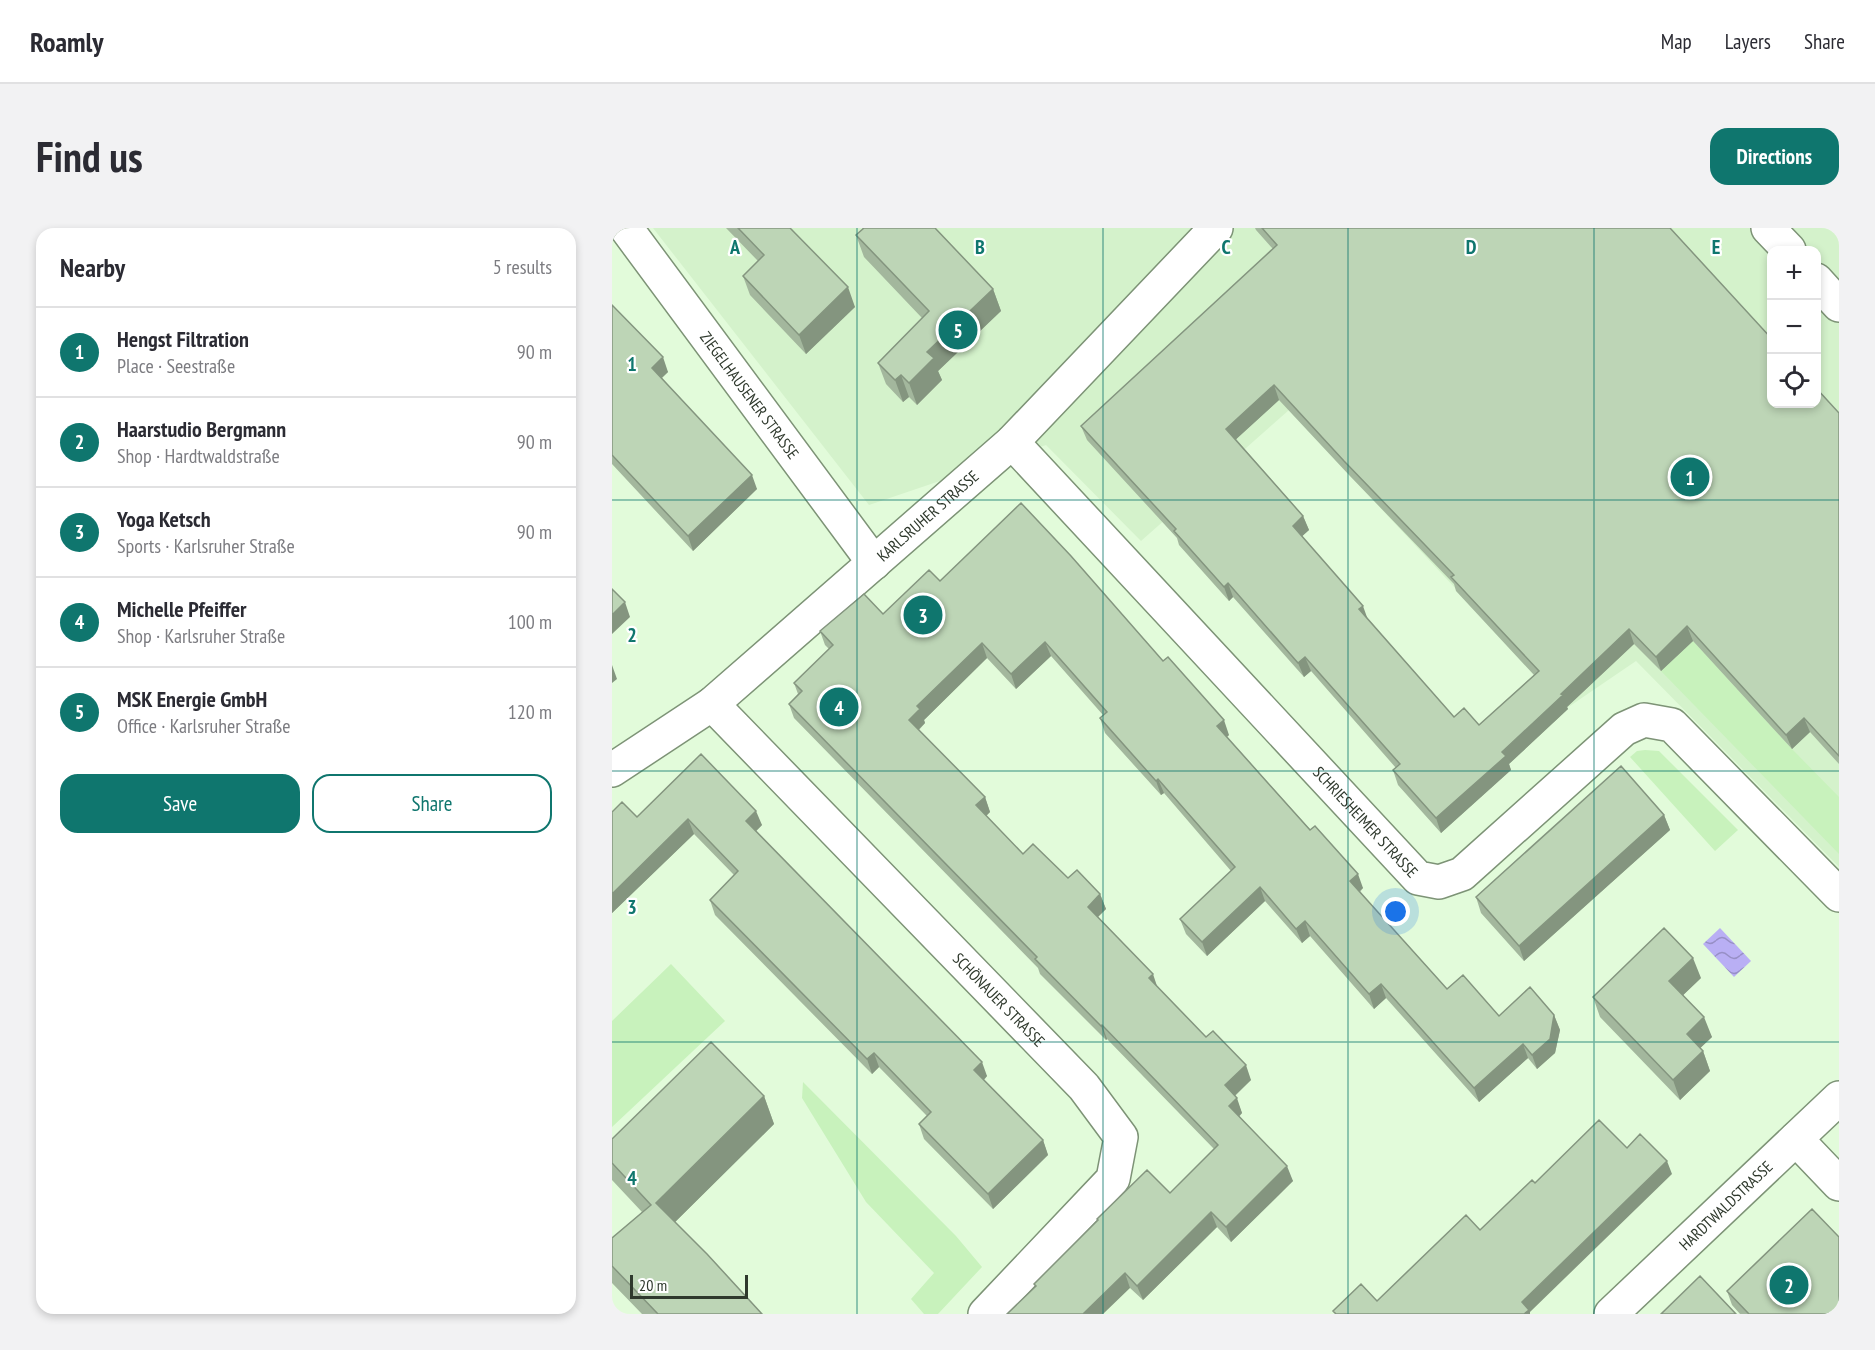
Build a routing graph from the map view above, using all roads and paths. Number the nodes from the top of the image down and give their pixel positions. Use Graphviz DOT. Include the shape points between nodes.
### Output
graph roads {
  1 [pos="626,228"];
  2 [pos="1216,228"];
  3 [pos="1768,228"];
  4 [pos="1785,246"];
  5 [pos="1821,285"];
  6 [pos="1839,305"];
  7 [pos="1012,442"];
  8 [pos="874,563"];
  9 [pos="712,704"];
  10 [pos="612,770"];
  11 [pos="1839,895"];
  12 [pos="1839,1098"];
  13 [pos="1796,1139"];
  14 [pos="1839,1184"];
  15 [pos="985,1314"];
  16 [pos="1611,1314"];
  1 -- 8 [label="street, ZIEGELHAUSENER STRASSE"];
  2 -- 7 [label="street, KARLSRUHER STRASSE"];
  3 -- 4 [label="street"];
  5 -- 6 [label="street"];
  7 -- 8 [label="street, KARLSRUHER STRASSE"];
  7 -- 11 [label="street, SCHRIESHEIMER STRASSE" via="1418,878 1439,882 1462,874 1624,729 1644,720 1672,725"];
  8 -- 9 [label="street, KARLSRUHER STRASSE"];
  9 -- 10 [label="street, KARLSRUHER STRASSE"];
  9 -- 15 [label="street, SCHÖNAUER STRASSE" via="1084,1087 1120,1137 1113,1179"];
  12 -- 13 [label="street, HARDTWALDSTRASSE"];
  13 -- 14 [label="street"];
  13 -- 16 [label="street, HARDTWALDSTRASSE"];
}
